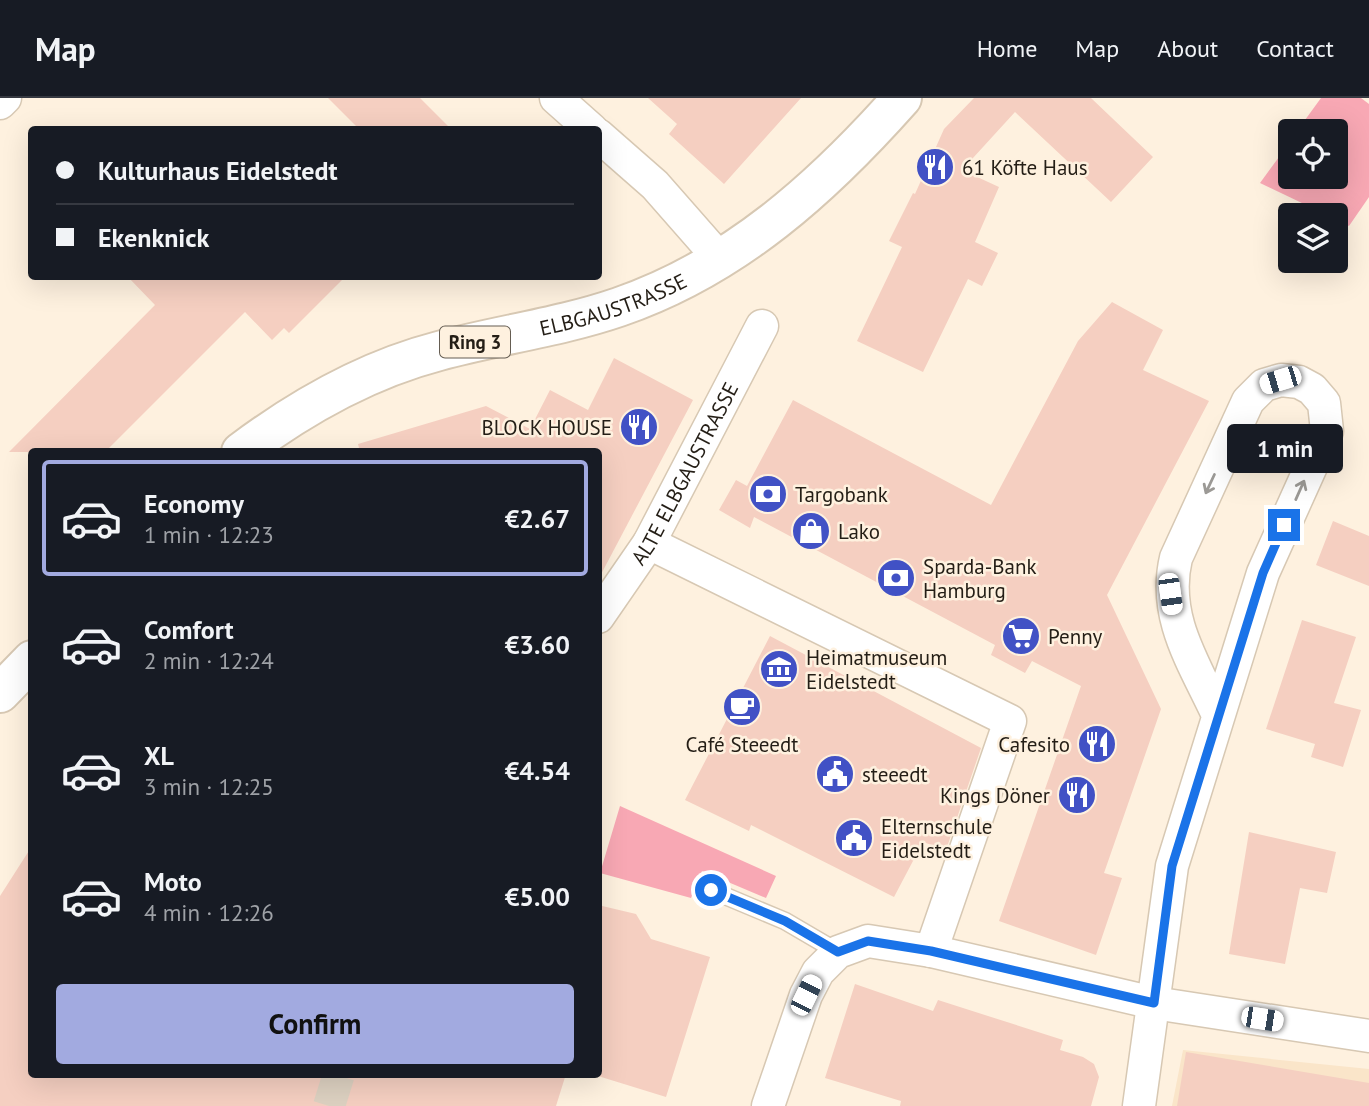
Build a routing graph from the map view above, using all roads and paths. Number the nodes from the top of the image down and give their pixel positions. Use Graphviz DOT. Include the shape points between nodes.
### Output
graph roads {
  1 [pos="5,98"];
  2 [pos="556,98"];
  3 [pos="902,98"];
  4 [pos="0,103"];
  5 [pos="588,126"];
  6 [pos="602,139"];
  7 [pos="720,260"];
  8 [pos="762,326"];
  9 [pos="247,448"];
  10 [pos="649,543"];
  11 [pos="602,611"];
  12 [pos="28,664"];
  13 [pos="0,693"];
  14 [pos="1218,715"];
  15 [pos="711,890"];
  16 [pos="931,951"];
  17 [pos="838,952"];
  18 [pos="1154,1003"];
  19 [pos="1369,1036"];
  20 [pos="768,1106"];
  21 [pos="1139,1106"];
  1 -- 4 [label="street"];
  2 -- 5 [label="street"];
  3 -- 7 [label="main road, ELBGAUSTRASSE / Ring 3" via="830,176 789,212"];
  6 -- 7 [label="street" via="655,185"];
  7 -- 9 [label="main road, ELBGAUSTRASSE / Ring 3" via="620,307 437,351 382,371 315,402"];
  8 -- 10 [label="street, ALTE ELBGAUSTRASSE"];
  10 -- 11 [label="street, ALTE ELBGAUSTRASSE"];
  10 -- 16 [label="street" via="1010,721"];
  12 -- 13 [label="main road"];
  14 -- 14 [label="street, one-way" via="1263,573 1327,430 1324,403 1299,382 1280,380 1264,385 1248,401 1174,568 1173,610"];
  14 -- 18 [label="street" via="1172,866"];
  15 -- 17 [label="lane" via="785,921"];
  16 -- 17 [label="street" via="868,941"];
  16 -- 18 [label="street"];
  17 -- 20 [label="street" via="818,972 806,995"];
  18 -- 19 [label="street"];
  18 -- 21 [label="street"];
}
